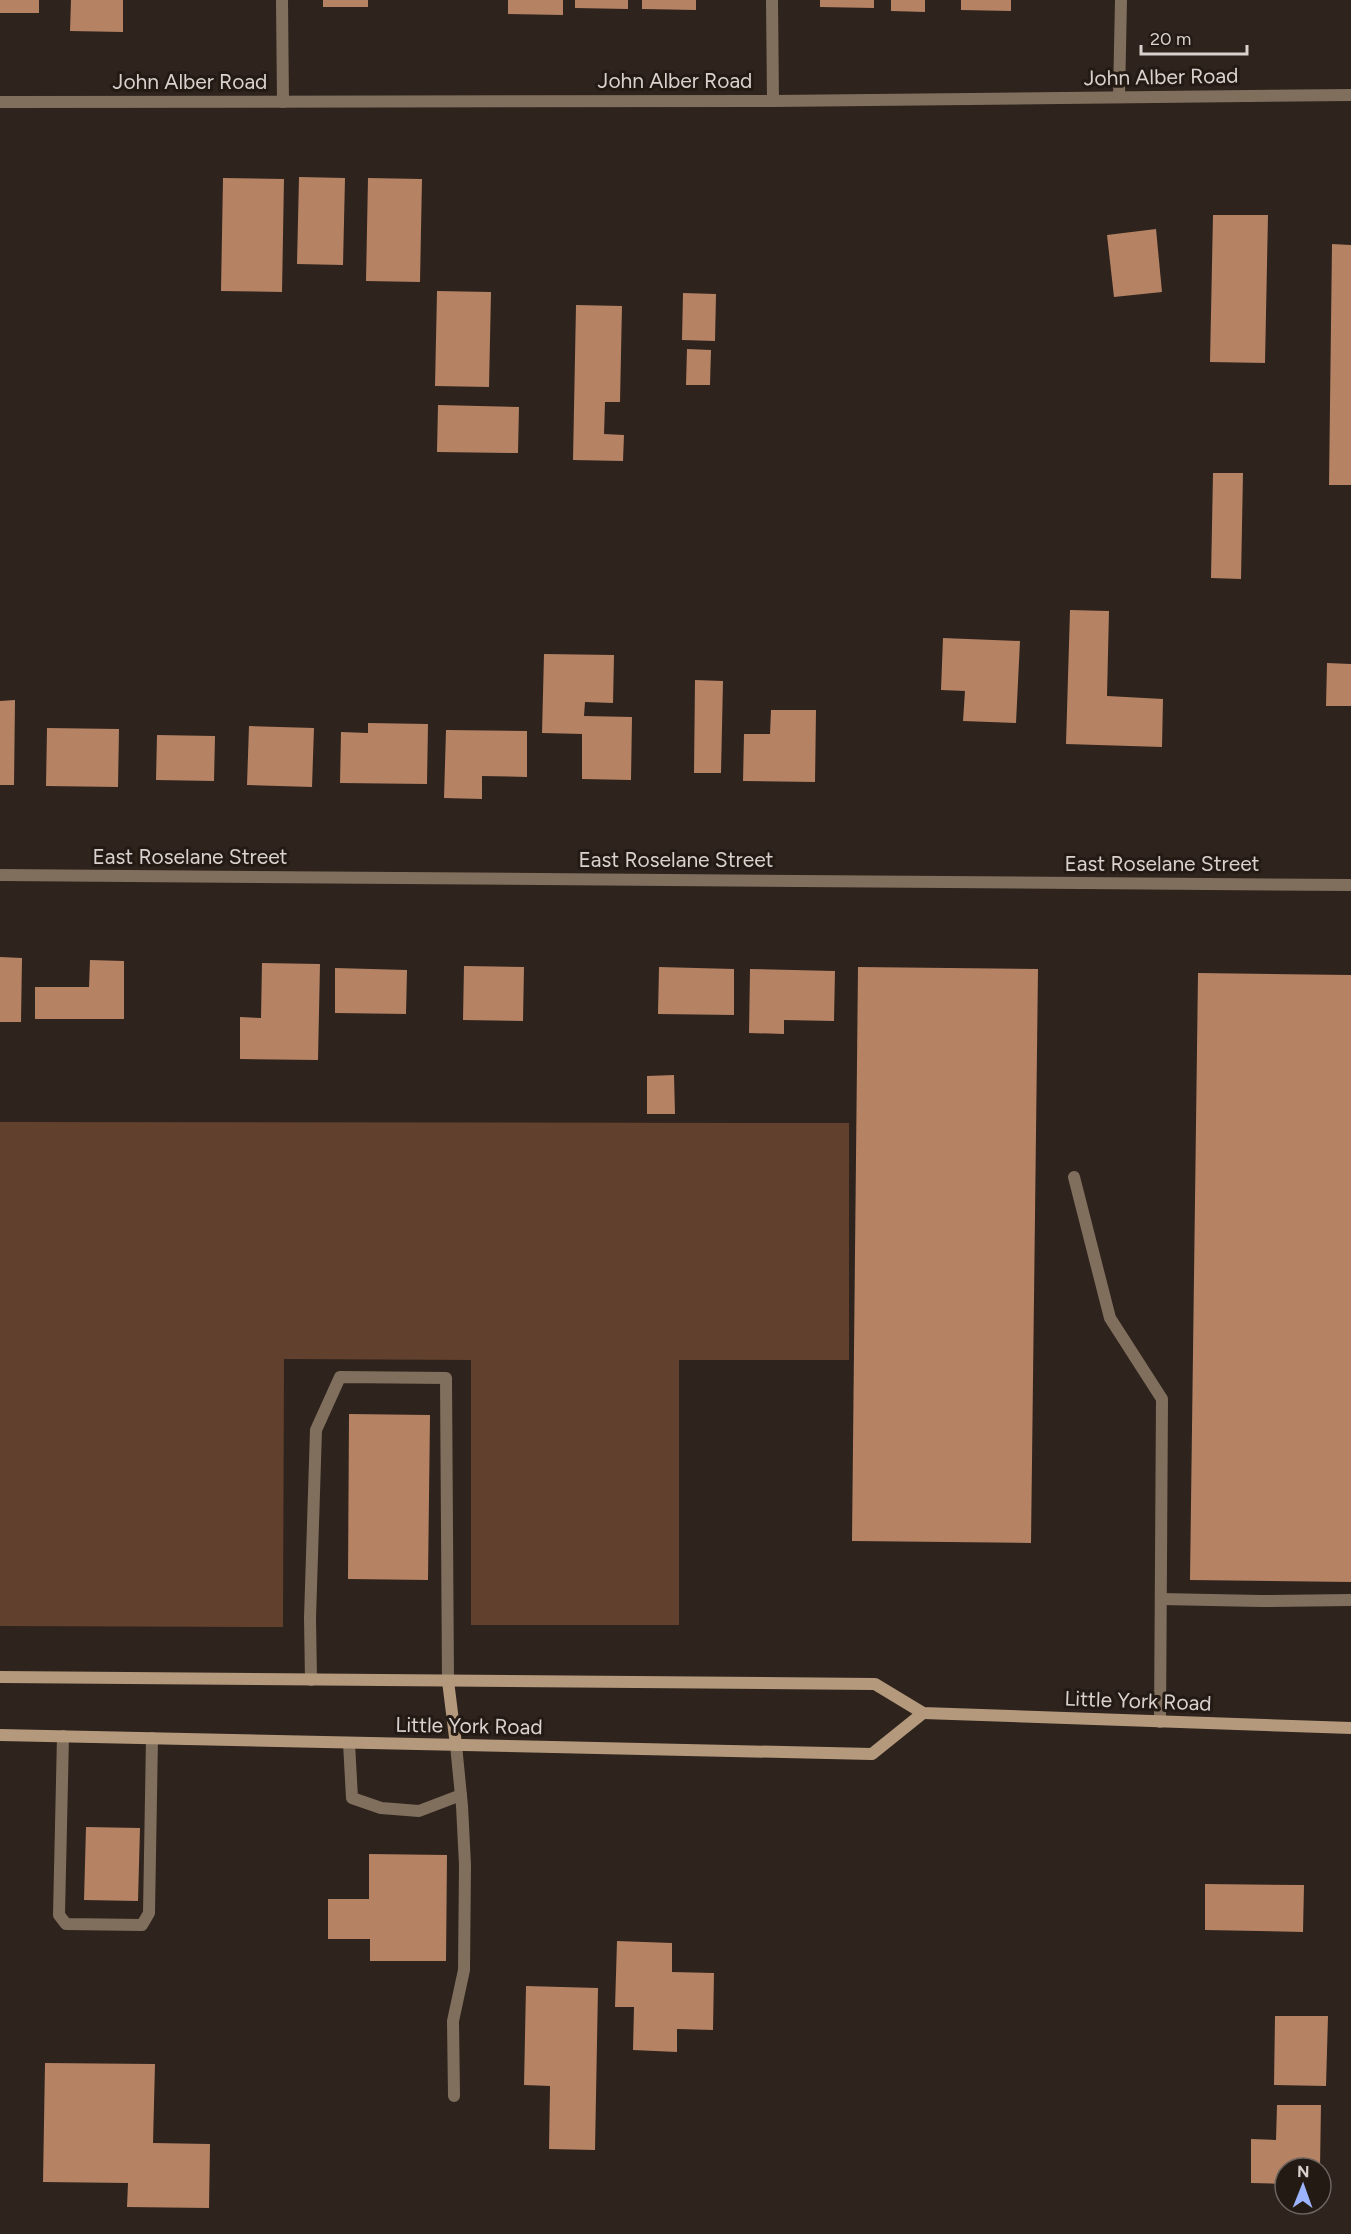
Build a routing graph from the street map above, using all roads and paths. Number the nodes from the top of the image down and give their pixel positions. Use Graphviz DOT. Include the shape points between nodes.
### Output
graph roads {
  1 [pos="282,0"];
  2 [pos="772,0"];
  3 [pos="1121,0"];
  4 [pos="1351,95"];
  5 [pos="1119,97"];
  6 [pos="773,100"];
  7 [pos="0,102"];
  8 [pos="283,102"];
  9 [pos="0,875"];
  10 [pos="1351,885"];
  11 [pos="1074,1177"];
  12 [pos="1161,1599"];
  13 [pos="1351,1599"];
  14 [pos="0,1677"];
  15 [pos="311,1680"];
  16 [pos="448,1681"];
  17 [pos="923,1713"];
  18 [pos="1160,1722"];
  19 [pos="1351,1728"];
  20 [pos="0,1735"];
  21 [pos="63,1736"];
  22 [pos="152,1738"];
  23 [pos="349,1743"];
  24 [pos="456,1745"];
  25 [pos="461,1795"];
  26 [pos="454,2096"];
  1 -- 8 [label="street"];
  2 -- 6 [label="street"];
  3 -- 5 [label="street"];
  4 -- 5 [label="street, John Alber Road"];
  5 -- 6 [label="street, John Alber Road"];
  6 -- 8 [label="street, John Alber Road"];
  7 -- 8 [label="street, John Alber Road"];
  9 -- 10 [label="street, East Roselane Street"];
  11 -- 12 [label="street" via="1110,1318 1162,1399"];
  12 -- 13 [label="street"];
  12 -- 18 [label="street"];
  14 -- 15 [label="main road, Little York Road"];
  15 -- 16 [label="main road, Little York Road"];
  15 -- 16 [label="street" via="316,1430 340,1377 446,1378"];
  16 -- 17 [label="main road, Little York Road" via="875,1684"];
  16 -- 24 [label="main road"];
  17 -- 18 [label="main road, Little York Road"];
  17 -- 24 [label="main road, Little York Road" via="872,1754"];
  18 -- 19 [label="main road, Little York Road"];
  20 -- 21 [label="main road, Little York Road"];
  21 -- 22 [label="main road, Little York Road"];
  21 -- 22 [label="street" via="59,1915 66,1924 142,1925 149,1912"];
  22 -- 23 [label="main road, Little York Road"];
  23 -- 24 [label="main road, Little York Road"];
  23 -- 25 [label="street" via="352,1798 381,1808 419,1811"];
  24 -- 25 [label="street"];
  25 -- 26 [label="street" via="464,1970 453,2021"];
}
